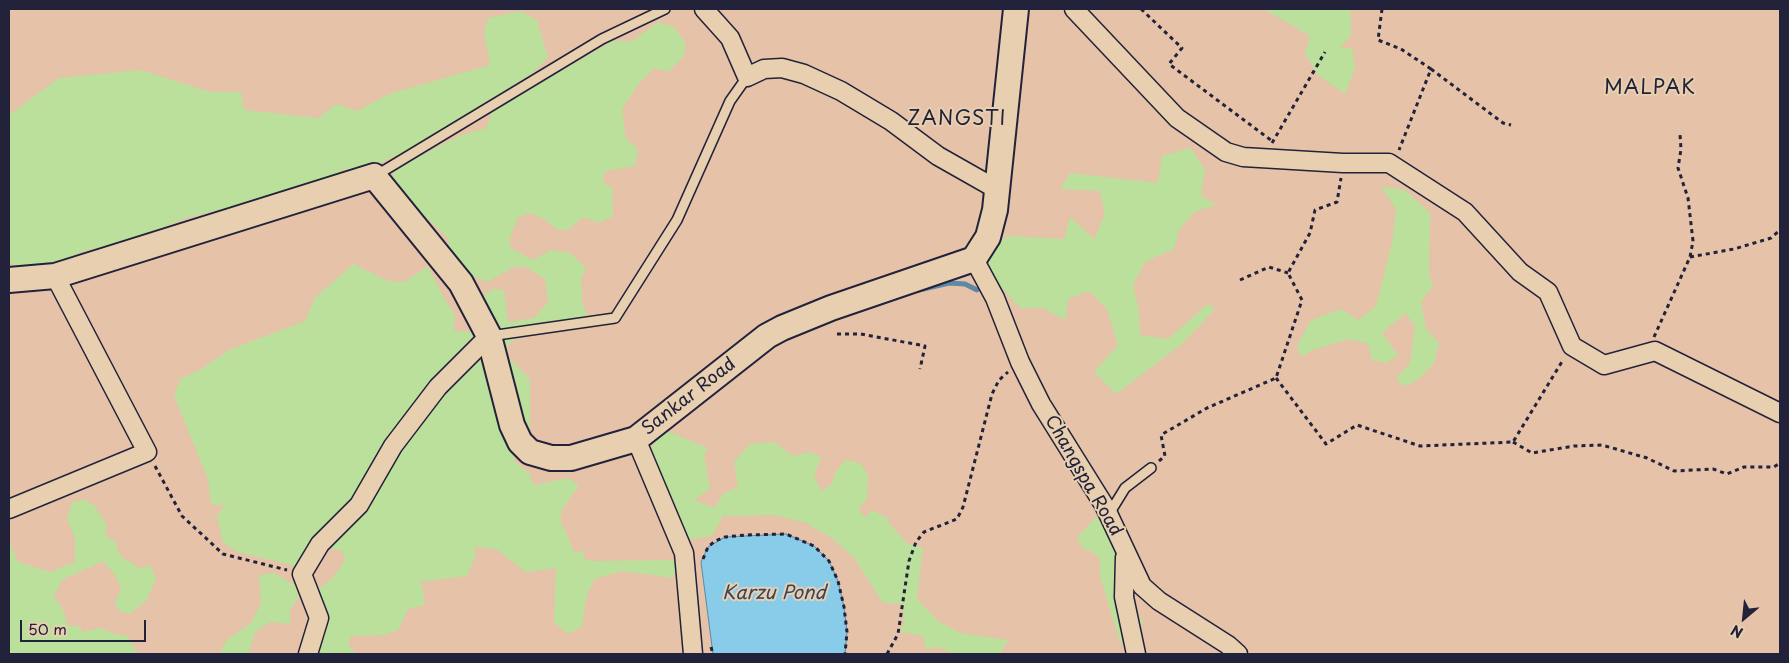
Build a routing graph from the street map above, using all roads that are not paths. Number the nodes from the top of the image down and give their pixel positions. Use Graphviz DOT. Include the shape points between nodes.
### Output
graph roads {
  1 [pos="665,9"];
  2 [pos="704,9"];
  3 [pos="1016,9"];
  4 [pos="1074,9"];
  5 [pos="747,77"];
  6 [pos="374,176"];
  7 [pos="998,190"];
  8 [pos="974,259"];
  9 [pos="55,276"];
  10 [pos="9,280"];
  11 [pos="489,336"];
  12 [pos="1780,414"];
  13 [pos="636,439"];
  14 [pos="1151,468"];
  15 [pos="9,508"];
  16 [pos="1109,514"];
  17 [pos="1126,551"];
  18 [pos="308,654"];
  19 [pos="693,654"];
  20 [pos="1136,654"];
  21 [pos="1238,654"];
  1 -- 6 [label="lane" via="602,39"];
  2 -- 5 [label="street" via="730,38"];
  3 -- 7 [label="main road" via="1007,47"];
  4 -- 12 [label="street" via="1177,118 1226,152 1243,157 1269,150 1343,163 1389,163 1465,212 1520,272 1548,292 1572,346 1604,365 1655,351"];
  5 -- 7 [label="street" via="764,69 782,68 804,74 891,121 938,156"];
  5 -- 11 [label="lane" via="730,100 677,220 615,318"];
  6 -- 9 [label="main road"];
  6 -- 11 [label="main road, Sankar Road" via="461,283"];
  7 -- 8 [label="main road" via="988,237"];
  8 -- 13 [label="main road, Sankar Road" via="831,308 767,336"];
  8 -- 16 [label="street, Changspa Road" via="995,298 1020,362 1041,404"];
  9 -- 10 [label="main road"];
  9 -- 15 [label="street" via="147,452"];
  11 -- 13 [label="main road, Sankar Road" via="512,425 520,442 530,452 551,458 571,458"];
  11 -- 18 [label="street" via="438,387 393,446 359,505 320,544 302,574 319,618"];
  13 -- 19 [label="street" via="684,553"];
  14 -- 16 [label="lane" via="1124,488"];
  16 -- 17 [label="street, Changspa Road"];
  17 -- 20 [label="street" via="1124,598"];
  17 -- 21 [label="street, Changspa Road" via="1142,586"];
}
